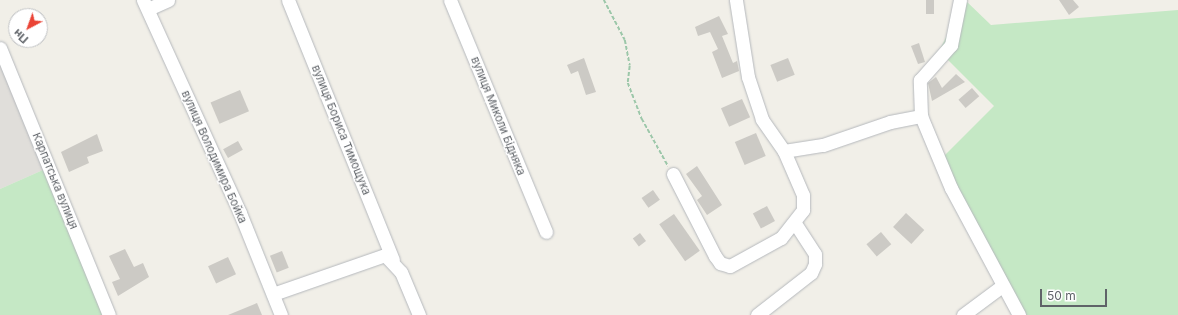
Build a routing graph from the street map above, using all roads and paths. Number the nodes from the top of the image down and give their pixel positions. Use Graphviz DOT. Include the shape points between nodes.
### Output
graph roads {
  1 [pos="168,0"];
  2 [pos="288,0"];
  3 [pos="450,0"];
  4 [pos="604,0"];
  5 [pos="736,0"];
  6 [pos="960,0"];
  7 [pos="145,5"];
  8 [pos="0,48"];
  9 [pos="921,116"];
  10 [pos="784,151"];
  11 [pos="673,174"];
  12 [pos="795,223"];
  13 [pos="546,232"];
  14 [pos="394,260"];
  15 [pos="1002,286"];
  16 [pos="273,294"];
  17 [pos="109,315"];
  18 [pos="281,315"];
  19 [pos="419,315"];
  20 [pos="757,315"];
  21 [pos="963,315"];
  22 [pos="1019,315"];
  1 -- 7 [label="street"];
  2 -- 14 [label="street, вулиця Бориса Тимощука"];
  3 -- 13 [label="street, вулиця Миколи Бідняка"];
  4 -- 11 [label="path" via="625,40 630,66 628,83 642,119"];
  5 -- 10 [label="street" via="748,77 762,118"];
  6 -- 9 [label="street" via="951,45 920,80"];
  7 -- 16 [label="street, вулиця Володимира Бойка" via="240,213"];
  8 -- 17 [label="street, Карпатська вулиця"];
  9 -- 10 [label="street" via="890,122 823,145"];
  9 -- 15 [label="street" via="951,188"];
  10 -- 12 [label="street" via="803,195 803,210"];
  11 -- 12 [label="street" via="720,263 730,266 756,254"];
  12 -- 20 [label="street" via="815,254 815,264 811,273"];
  14 -- 16 [label="street" via="384,255"];
  14 -- 19 [label="street, вулиця Бориса Тимощука"];
  15 -- 21 [label="street"];
  15 -- 22 [label="street"];
  16 -- 18 [label="street, вулиця Володимира Бойка"];
}
